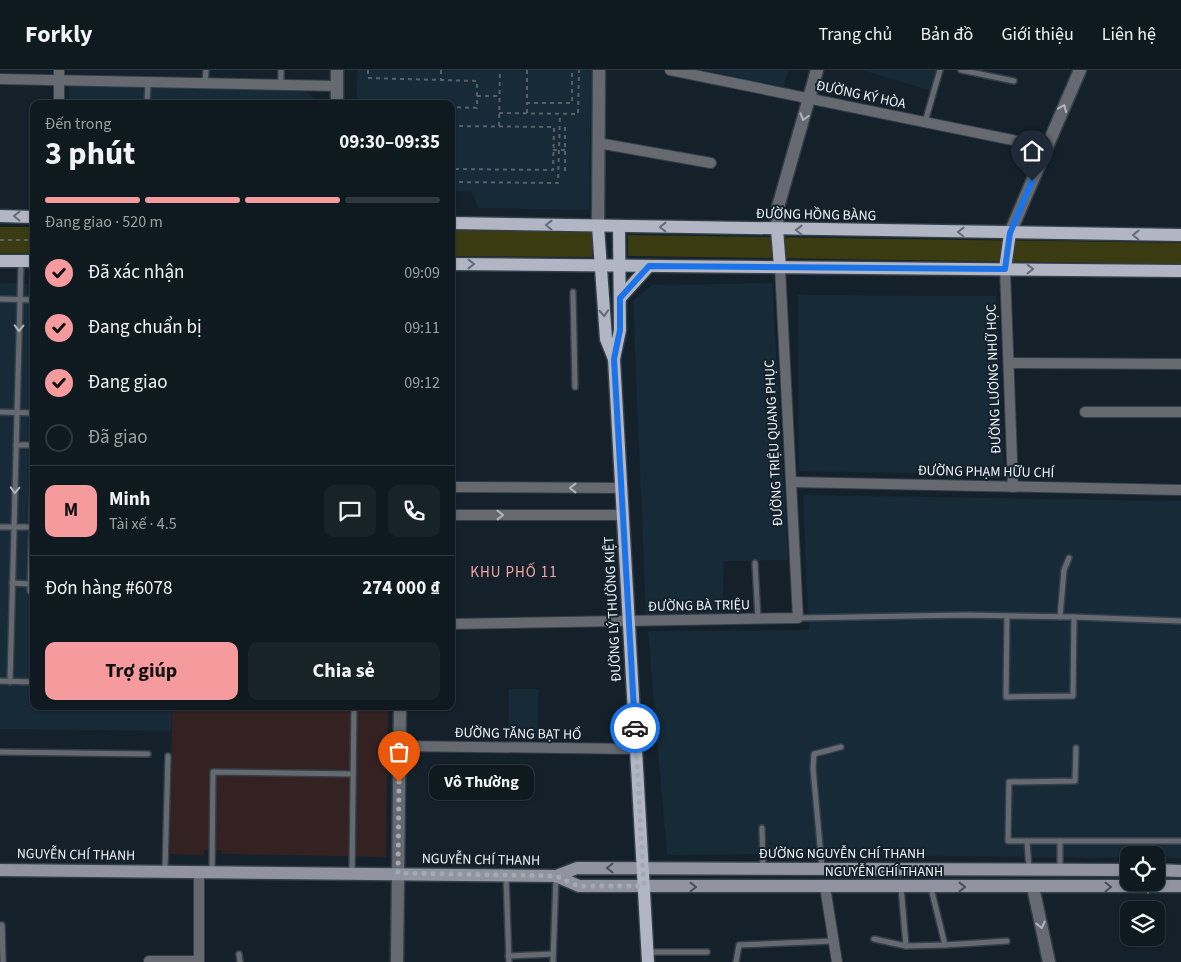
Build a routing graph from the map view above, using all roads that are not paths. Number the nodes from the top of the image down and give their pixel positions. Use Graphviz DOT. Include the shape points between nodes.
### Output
graph roads {
  1 [pos="206,70"];
  2 [pos="281,70"];
  3 [pos="337,70"];
  4 [pos="599,70"];
  5 [pos="670,70"];
  6 [pos="817,70"];
  7 [pos="940,70"];
  8 [pos="961,70"];
  9 [pos="1080,70"];
  10 [pos="59,75"];
  11 [pos="0,79"];
  12 [pos="148,82"];
  13 [pos="1014,82"];
  14 [pos="206,83"];
  15 [pos="281,85"];
  16 [pos="337,86"];
  17 [pos="809,98"];
  18 [pos="59,100"];
  19 [pos="147,100"];
  20 [pos="337,100"];
  21 [pos="925,122"];
  22 [pos="598,143"];
  23 [pos="1047,147"];
  24 [pos="711,164"];
  25 [pos="0,216"];
  26 [pos="30,217"];
  27 [pos="455,223"];
  28 [pos="598,226"];
  29 [pos="619,226"];
  30 [pos="777,229"];
  31 [pos="1010,233"];
  32 [pos="1181,235"];
  33 [pos="0,261"];
  34 [pos="27,261"];
  35 [pos="455,264"];
  36 [pos="601,266"];
  37 [pos="620,266"];
  38 [pos="649,266"];
  39 [pos="780,267"];
  40 [pos="1005,269"];
  41 [pos="1181,271"];
  42 [pos="573,292"];
  43 [pos="620,298"];
  44 [pos="0,299"];
  45 [pos="20,300"];
  46 [pos="30,300"];
  47 [pos="614,359"];
  48 [pos="1009,363"];
  49 [pos="1181,364"];
  50 [pos="575,387"];
  51 [pos="0,412"];
  52 [pos="1085,412"];
  53 [pos="1181,412"];
  54 [pos="17,413"];
  55 [pos="30,413"];
  56 [pos="16,445"];
  57 [pos="30,445"];
  58 [pos="791,482"];
  59 [pos="455,487"];
  60 [pos="1013,487"];
  61 [pos="622,488"];
  62 [pos="1181,490"];
  63 [pos="455,515"];
  64 [pos="623,515"];
  65 [pos="0,527"];
  66 [pos="13,527"];
  67 [pos="30,528"];
  68 [pos="1069,558"];
  69 [pos="755,563"];
  70 [pos="12,583"];
  71 [pos="30,584"];
  72 [pos="30,591"];
  73 [pos="1007,616"];
  74 [pos="1060,617"];
  75 [pos="1074,617"];
  76 [pos="798,618"];
  77 [pos="758,619"];
  78 [pos="629,621"];
  79 [pos="1181,621"];
  80 [pos="455,624"];
  81 [pos="0,682"];
  82 [pos="10,682"];
  83 [pos="30,682"];
  84 [pos="354,710"];
  85 [pos="400,710"];
  86 [pos="399,746"];
  87 [pos="841,747"];
  88 [pos="1076,748"];
  89 [pos="637,749"];
  90 [pos="0,752"];
  91 [pos="148,754"];
  92 [pos="168,756"];
  93 [pos="353,774"];
  94 [pos="762,828"];
  95 [pos="1027,841"];
  96 [pos="1060,841"];
  97 [pos="1181,841"];
  98 [pos="643,868"];
  99 [pos="764,869"];
  100 [pos="822,869"];
  101 [pos="879,869"];
  102 [pos="1029,869"];
  103 [pos="1060,869"];
  104 [pos="0,870"];
  105 [pos="1120,870"];
  106 [pos="1165,870"];
  107 [pos="165,871"];
  108 [pos="1181,871"];
  109 [pos="206,872"];
  110 [pos="352,873"];
  111 [pos="398,873"];
  112 [pos="506,875"];
  113 [pos="556,876"];
  114 [pos="644,886"];
  115 [pos="825,887"];
  116 [pos="879,887"];
  117 [pos="901,887"];
  118 [pos="931,887"];
  119 [pos="1033,887"];
  120 [pos="1060,887"];
  121 [pos="1175,887"];
  122 [pos="0,925"];
  123 [pos="874,939"];
  124 [pos="1007,940"];
  125 [pos="833,941"];
  126 [pos="945,945"];
  127 [pos="906,946"];
  128 [pos="707,952"];
  129 [pos="239,954"];
  130 [pos="553,954"];
  131 [pos="648,957"];
  132 [pos="508,959"];
  133 [pos="149,961"];
  134 [pos="3,962"];
  135 [pos="199,962"];
  136 [pos="240,962"];
  137 [pos="397,962"];
  138 [pos="553,962"];
  139 [pos="736,962"];
  140 [pos="837,962"];
  141 [pos="1050,962"];
  1 -- 14 [label="lane"];
  2 -- 15 [label="lane"];
  3 -- 16 [label="street"];
  4 -- 22 [label="street"];
  5 -- 17 [label="street, ĐƯỜNG KÝ HÒA"];
  6 -- 17 [label="street"];
  7 -- 21 [label="lane"];
  8 -- 13 [label="lane"];
  23 -- 9 [label="street, one-way"];
  10 -- 11 [label="street"];
  10 -- 12 [label="street"];
  10 -- 18 [label="street"];
  12 -- 14 [label="street"];
  12 -- 19 [label="lane"];
  14 -- 15 [label="street"];
  15 -- 16 [label="street"];
  16 -- 20 [label="street"];
  17 -- 21 [label="street, ĐƯỜNG KÝ HÒA"];
  17 -- 30 [label="street, one-way" via="778,208"];
  21 -- 23 [label="street, ĐƯỜNG KÝ HÒA"];
  22 -- 24 [label="street"];
  22 -- 28 [label="street"];
  23 -- 31 [label="street"];
  26 -- 25 [label="main road, one-way"];
  28 -- 27 [label="main road, ĐƯỜNG HỒNG BÀNG, one-way"];
  28 -- 29 [label="main road, ĐƯỜNG HỒNG BÀNG"];
  28 -- 36 [label="main road, ĐƯỜNG LÝ THƯỜNG KIỆT"];
  30 -- 29 [label="main road, ĐƯỜNG HỒNG BÀNG, one-way"];
  29 -- 37 [label="main road, ĐƯỜNG LÝ THƯỜNG KIỆT"];
  31 -- 30 [label="main road, ĐƯỜNG HỒNG BÀNG, one-way"];
  30 -- 39 [label="main road"];
  32 -- 31 [label="main road, ĐƯỜNG HỒNG BÀNG, one-way"];
  31 -- 40 [label="main road"];
  33 -- 34 [label="main road"];
  34 -- 45 [label="lane"];
  35 -- 36 [label="main road, one-way"];
  36 -- 37 [label="main road"];
  36 -- 47 [label="main road, ĐƯỜNG LÝ THƯỜNG KIỆT, one-way" via="606,339"];
  37 -- 38 [label="main road"];
  37 -- 43 [label="main road, ĐƯỜNG LÝ THƯỜNG KIỆT"];
  38 -- 39 [label="main road"];
  38 -- 43 [label="main road"];
  39 -- 40 [label="main road"];
  39 -- 58 [label="street, ĐƯỜNG TRIỆU QUANG PHỤC"];
  40 -- 41 [label="main road, one-way"];
  40 -- 48 [label="street, ĐƯỜNG LƯƠNG NHỮ HỌC"];
  42 -- 50 [label="lane"];
  43 -- 47 [label="main road, ĐƯỜNG LÝ THƯỜNG KIỆT" via="620,330"];
  44 -- 45 [label="lane"];
  45 -- 46 [label="lane"];
  45 -- 54 [label="lane, one-way"];
  47 -- 61 [label="main road, ĐƯỜNG LÝ THƯỜNG KIỆT"];
  48 -- 49 [label="street"];
  48 -- 60 [label="street, ĐƯỜNG LƯƠNG NHỮ HỌC"];
  51 -- 54 [label="lane"];
  52 -- 53 [label="street"];
  54 -- 55 [label="lane"];
  54 -- 56 [label="lane"];
  56 -- 57 [label="lane"];
  56 -- 66 [label="lane, one-way"];
  58 -- 60 [label="street, ĐƯỜNG PHẠM HỮU CHÍ"];
  58 -- 76 [label="street, ĐƯỜNG TRIỆU QUANG PHỤC"];
  61 -- 59 [label="street, one-way"];
  60 -- 62 [label="street, ĐƯỜNG PHẠM HỮU CHÍ"];
  61 -- 64 [label="main road, ĐƯỜNG LÝ THƯỜNG KIỆT"];
  63 -- 64 [label="street, one-way"];
  64 -- 78 [label="main road, ĐƯỜNG LÝ THƯỜNG KIỆT"];
  65 -- 66 [label="lane"];
  66 -- 67 [label="lane"];
  66 -- 70 [label="lane"];
  68 -- 74 [label="lane" via="1064,570"];
  69 -- 77 [label="lane"];
  70 -- 71 [label="lane"];
  70 -- 82 [label="lane"];
  71 -- 72 [label="lane"];
  73 -- 74 [label="lane"];
  73 -- 75 [label="lane" via="1006,696 1073,696"];
  73 -- 76 [label="lane"];
  74 -- 75 [label="lane"];
  75 -- 79 [label="lane"];
  76 -- 77 [label="street, ĐƯỜNG BÀ TRIỆU"];
  77 -- 78 [label="street, ĐƯỜNG BÀ TRIỆU"];
  78 -- 80 [label="street, ĐƯỜNG BÀ TRIỆU"];
  78 -- 89 [label="main road, ĐƯỜNG LÝ THƯỜNG KIỆT"];
  81 -- 82 [label="lane"];
  82 -- 83 [label="lane"];
  84 -- 93 [label="lane"];
  85 -- 86 [label="street"];
  86 -- 89 [label="street, ĐƯỜNG TĂNG BẠT HỔ"];
  86 -- 111 [label="street"];
  87 -- 100 [label="lane" via="814,754"];
  88 -- 95 [label="lane" via="1075,781 1009,782 1008,841"];
  89 -- 98 [label="main road, ĐƯỜNG LÝ THƯỜNG KIỆT"];
  90 -- 91 [label="lane"];
  92 -- 107 [label="lane"];
  93 -- 109 [label="lane" via="213,772"];
  93 -- 110 [label="lane"];
  94 -- 99 [label="lane"];
  95 -- 96 [label="lane"];
  95 -- 102 [label="lane"];
  96 -- 97 [label="lane"];
  96 -- 103 [label="lane"];
  98 -- 99 [label="main road, ĐƯỜNG NGUYỄN CHÍ THANH"];
  98 -- 113 [label="main road, ĐƯỜNG NGUYỄN CHÍ THANH, one-way" via="577,868"];
  98 -- 114 [label="main road, ĐƯỜNG LÝ THƯỜNG KIỆT"];
  99 -- 100 [label="main road, ĐƯỜNG NGUYỄN CHÍ THANH"];
  100 -- 101 [label="main road, ĐƯỜNG NGUYỄN CHÍ THANH"];
  100 -- 115 [label="main road"];
  101 -- 102 [label="main road, ĐƯỜNG NGUYỄN CHÍ THANH"];
  101 -- 116 [label="main road"];
  102 -- 103 [label="main road, ĐƯỜNG NGUYỄN CHÍ THANH"];
  102 -- 119 [label="main road"];
  103 -- 105 [label="main road, ĐƯỜNG NGUYỄN CHÍ THANH"];
  103 -- 120 [label="main road"];
  104 -- 107 [label="main road, NGUYỄN CHÍ THANH"];
  106 -- 108 [label="main road"];
  107 -- 109 [label="main road, NGUYỄN CHÍ THANH"];
  109 -- 110 [label="main road, NGUYỄN CHÍ THANH"];
  109 -- 135 [label="street"];
  110 -- 111 [label="main road, NGUYỄN CHÍ THANH"];
  111 -- 112 [label="main road, NGUYỄN CHÍ THANH"];
  111 -- 137 [label="street"];
  112 -- 113 [label="main road, NGUYỄN CHÍ THANH"];
  112 -- 132 [label="lane"];
  113 -- 114 [label="main road, NGUYỄN CHÍ THANH" via="578,886"];
  113 -- 130 [label="lane"];
  114 -- 115 [label="main road, NGUYỄN CHÍ THANH, one-way"];
  114 -- 131 [label="main road, ĐƯỜNG LÝ THƯỜNG KIỆT"];
  115 -- 116 [label="main road, NGUYỄN CHÍ THANH"];
  115 -- 125 [label="street"];
  116 -- 117 [label="main road, NGUYỄN CHÍ THANH"];
  117 -- 118 [label="main road, NGUYỄN CHÍ THANH"];
  117 -- 127 [label="lane"];
  118 -- 119 [label="main road, NGUYỄN CHÍ THANH, one-way"];
  118 -- 126 [label="lane"];
  119 -- 120 [label="main road, NGUYỄN CHÍ THANH"];
  119 -- 141 [label="street, one-way"];
  120 -- 121 [label="main road, NGUYỄN CHÍ THANH, one-way"];
  122 -- 134 [label="lane"];
  123 -- 127 [label="lane"];
  124 -- 126 [label="lane"];
  125 -- 139 [label="lane" via="739,945"];
  125 -- 140 [label="street"];
  126 -- 127 [label="lane"];
  128 -- 131 [label="lane"];
  129 -- 136 [label="lane"];
  130 -- 132 [label="lane"];
  130 -- 138 [label="lane"];
  133 -- 135 [label="street"];
}
